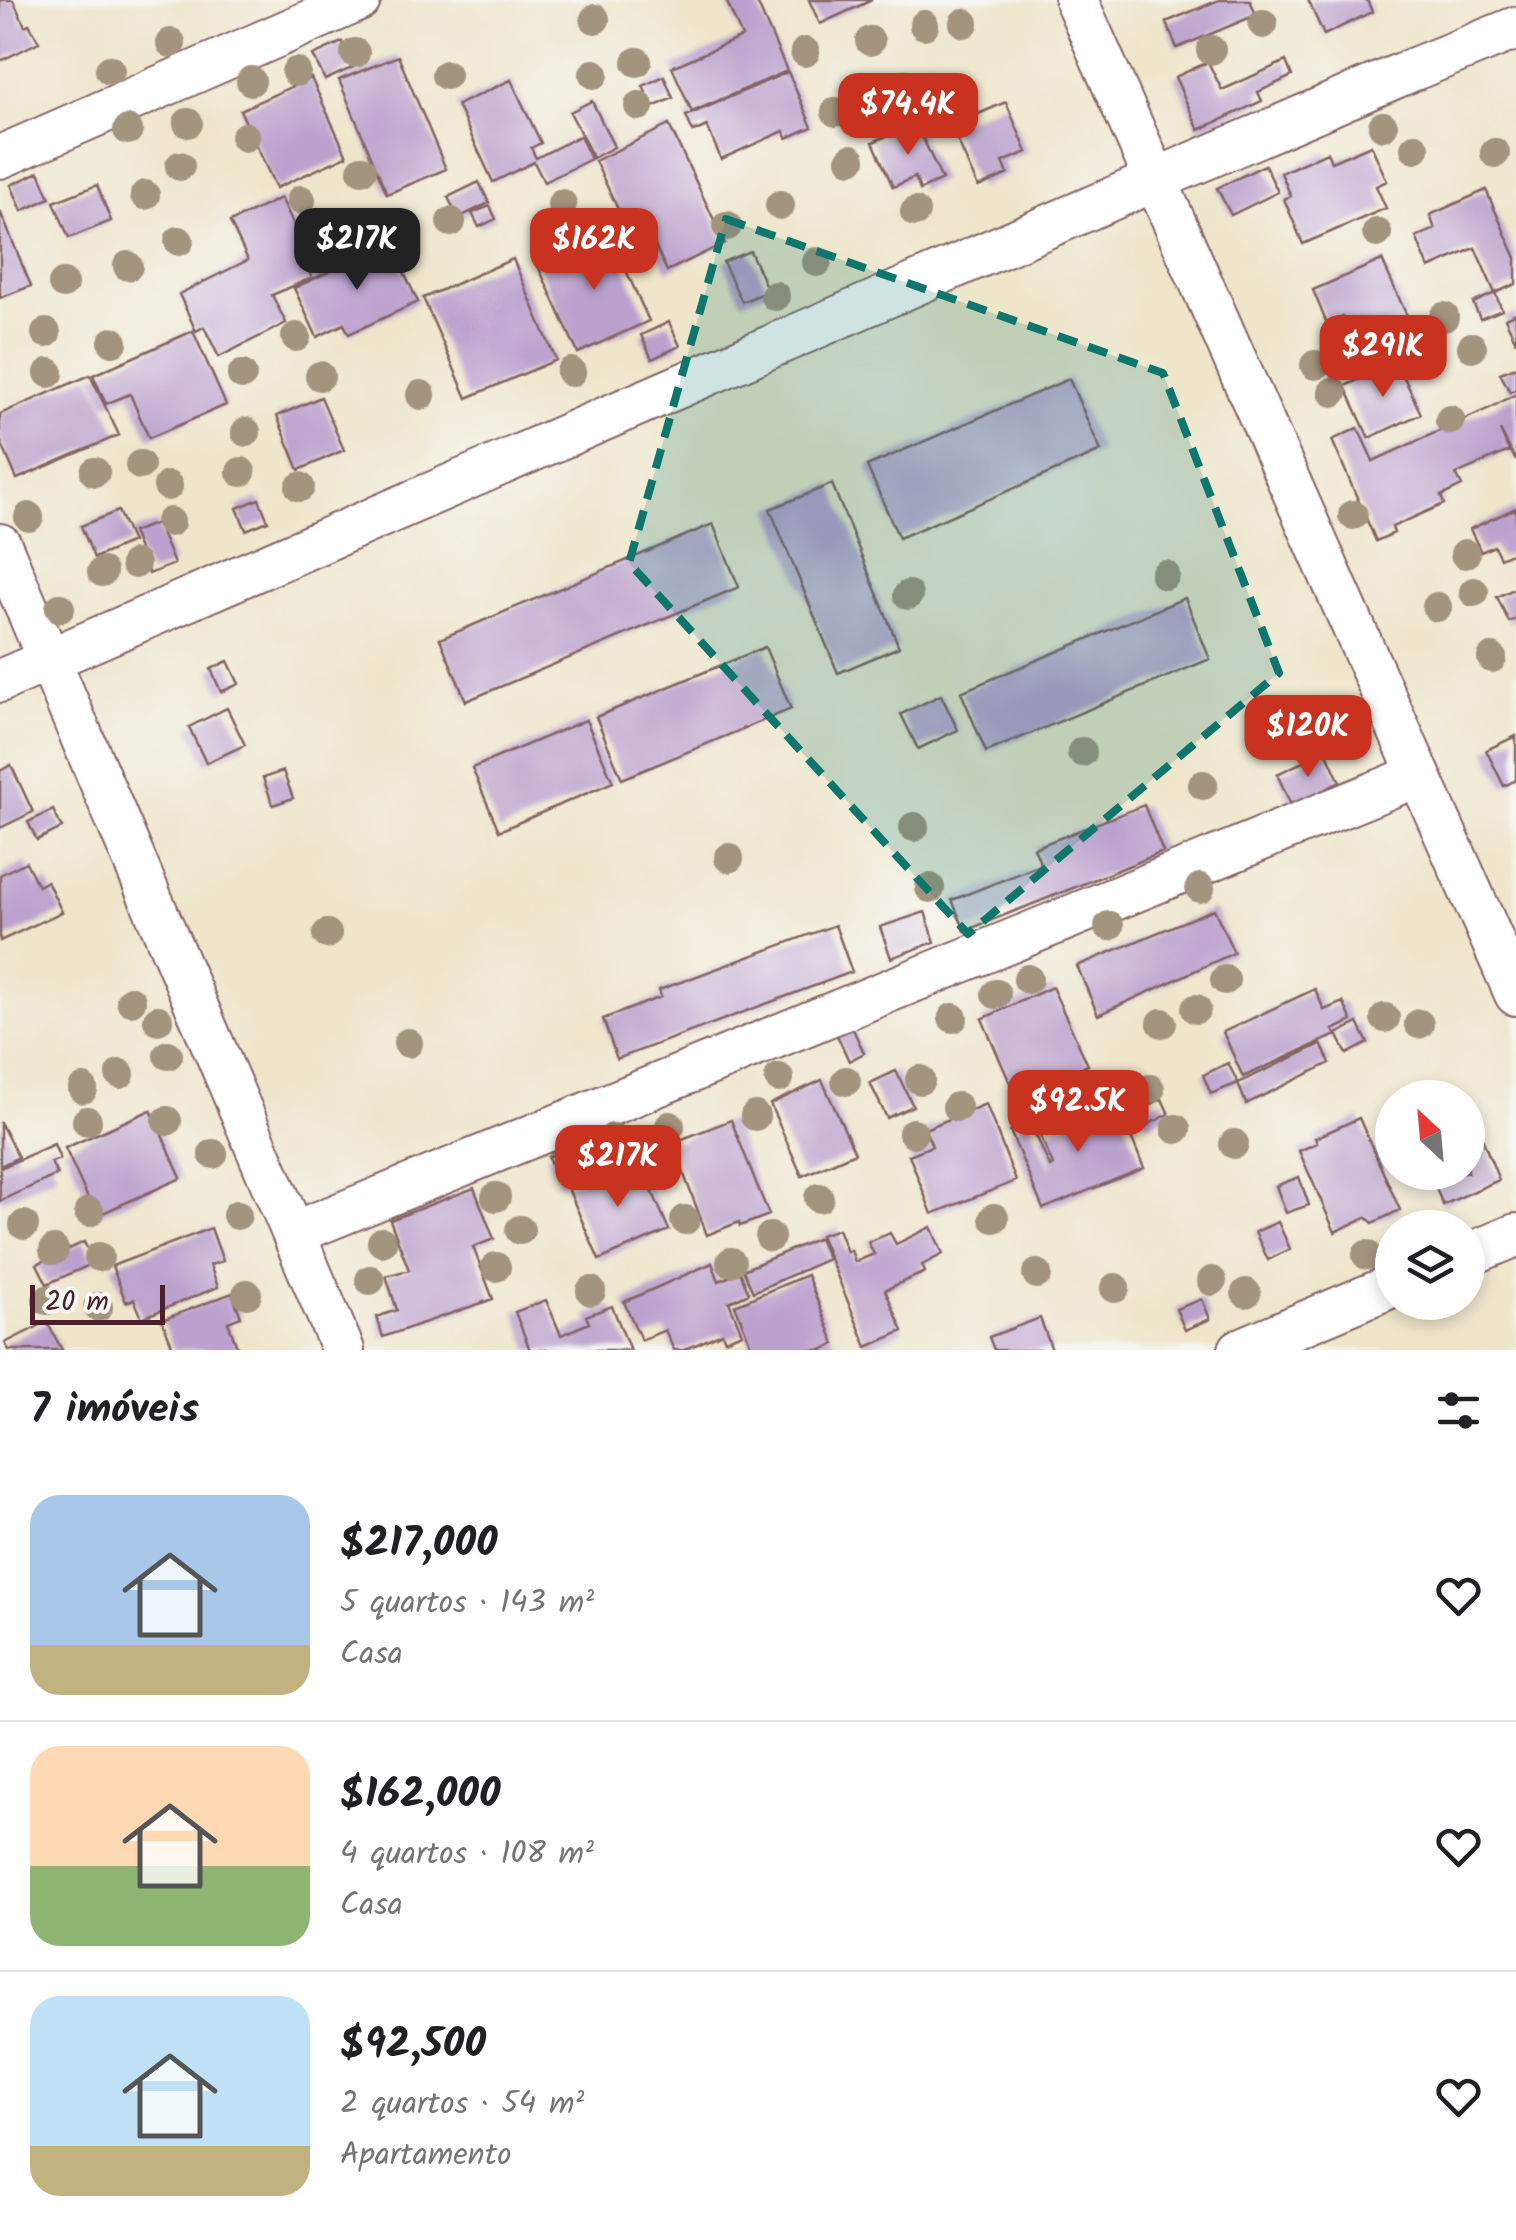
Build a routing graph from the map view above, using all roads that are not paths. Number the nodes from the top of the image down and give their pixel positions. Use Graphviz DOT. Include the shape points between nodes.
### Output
graph roads {
  1 [pos="359,0"];
  2 [pos="1076,0"];
  3 [pos="1516,28"];
  4 [pos="0,157"];
  5 [pos="1155,180"];
  6 [pos="0,545"];
  7 [pos="50,659"];
  8 [pos="0,681"];
  9 [pos="1419,775"];
  10 [pos="1516,994"];
  11 [pos="294,1232"];
  12 [pos="1516,1235"];
  13 [pos="1485,1248"];
  14 [pos="1375,1293"];
  15 [pos="343,1350"];
  16 [pos="1240,1350"];
  1 -- 4 [label="street"];
  2 -- 5 [label="street"];
  3 -- 5 [label="street"];
  5 -- 7 [label="street"];
  5 -- 9 [label="street"];
  6 -- 7 [label="street"];
  7 -- 8 [label="street"];
  7 -- 11 [label="street"];
  9 -- 10 [label="street"];
  9 -- 11 [label="street"];
  11 -- 15 [label="street"];
  12 -- 13 [label="street"];
  14 -- 16 [label="street"];
}
